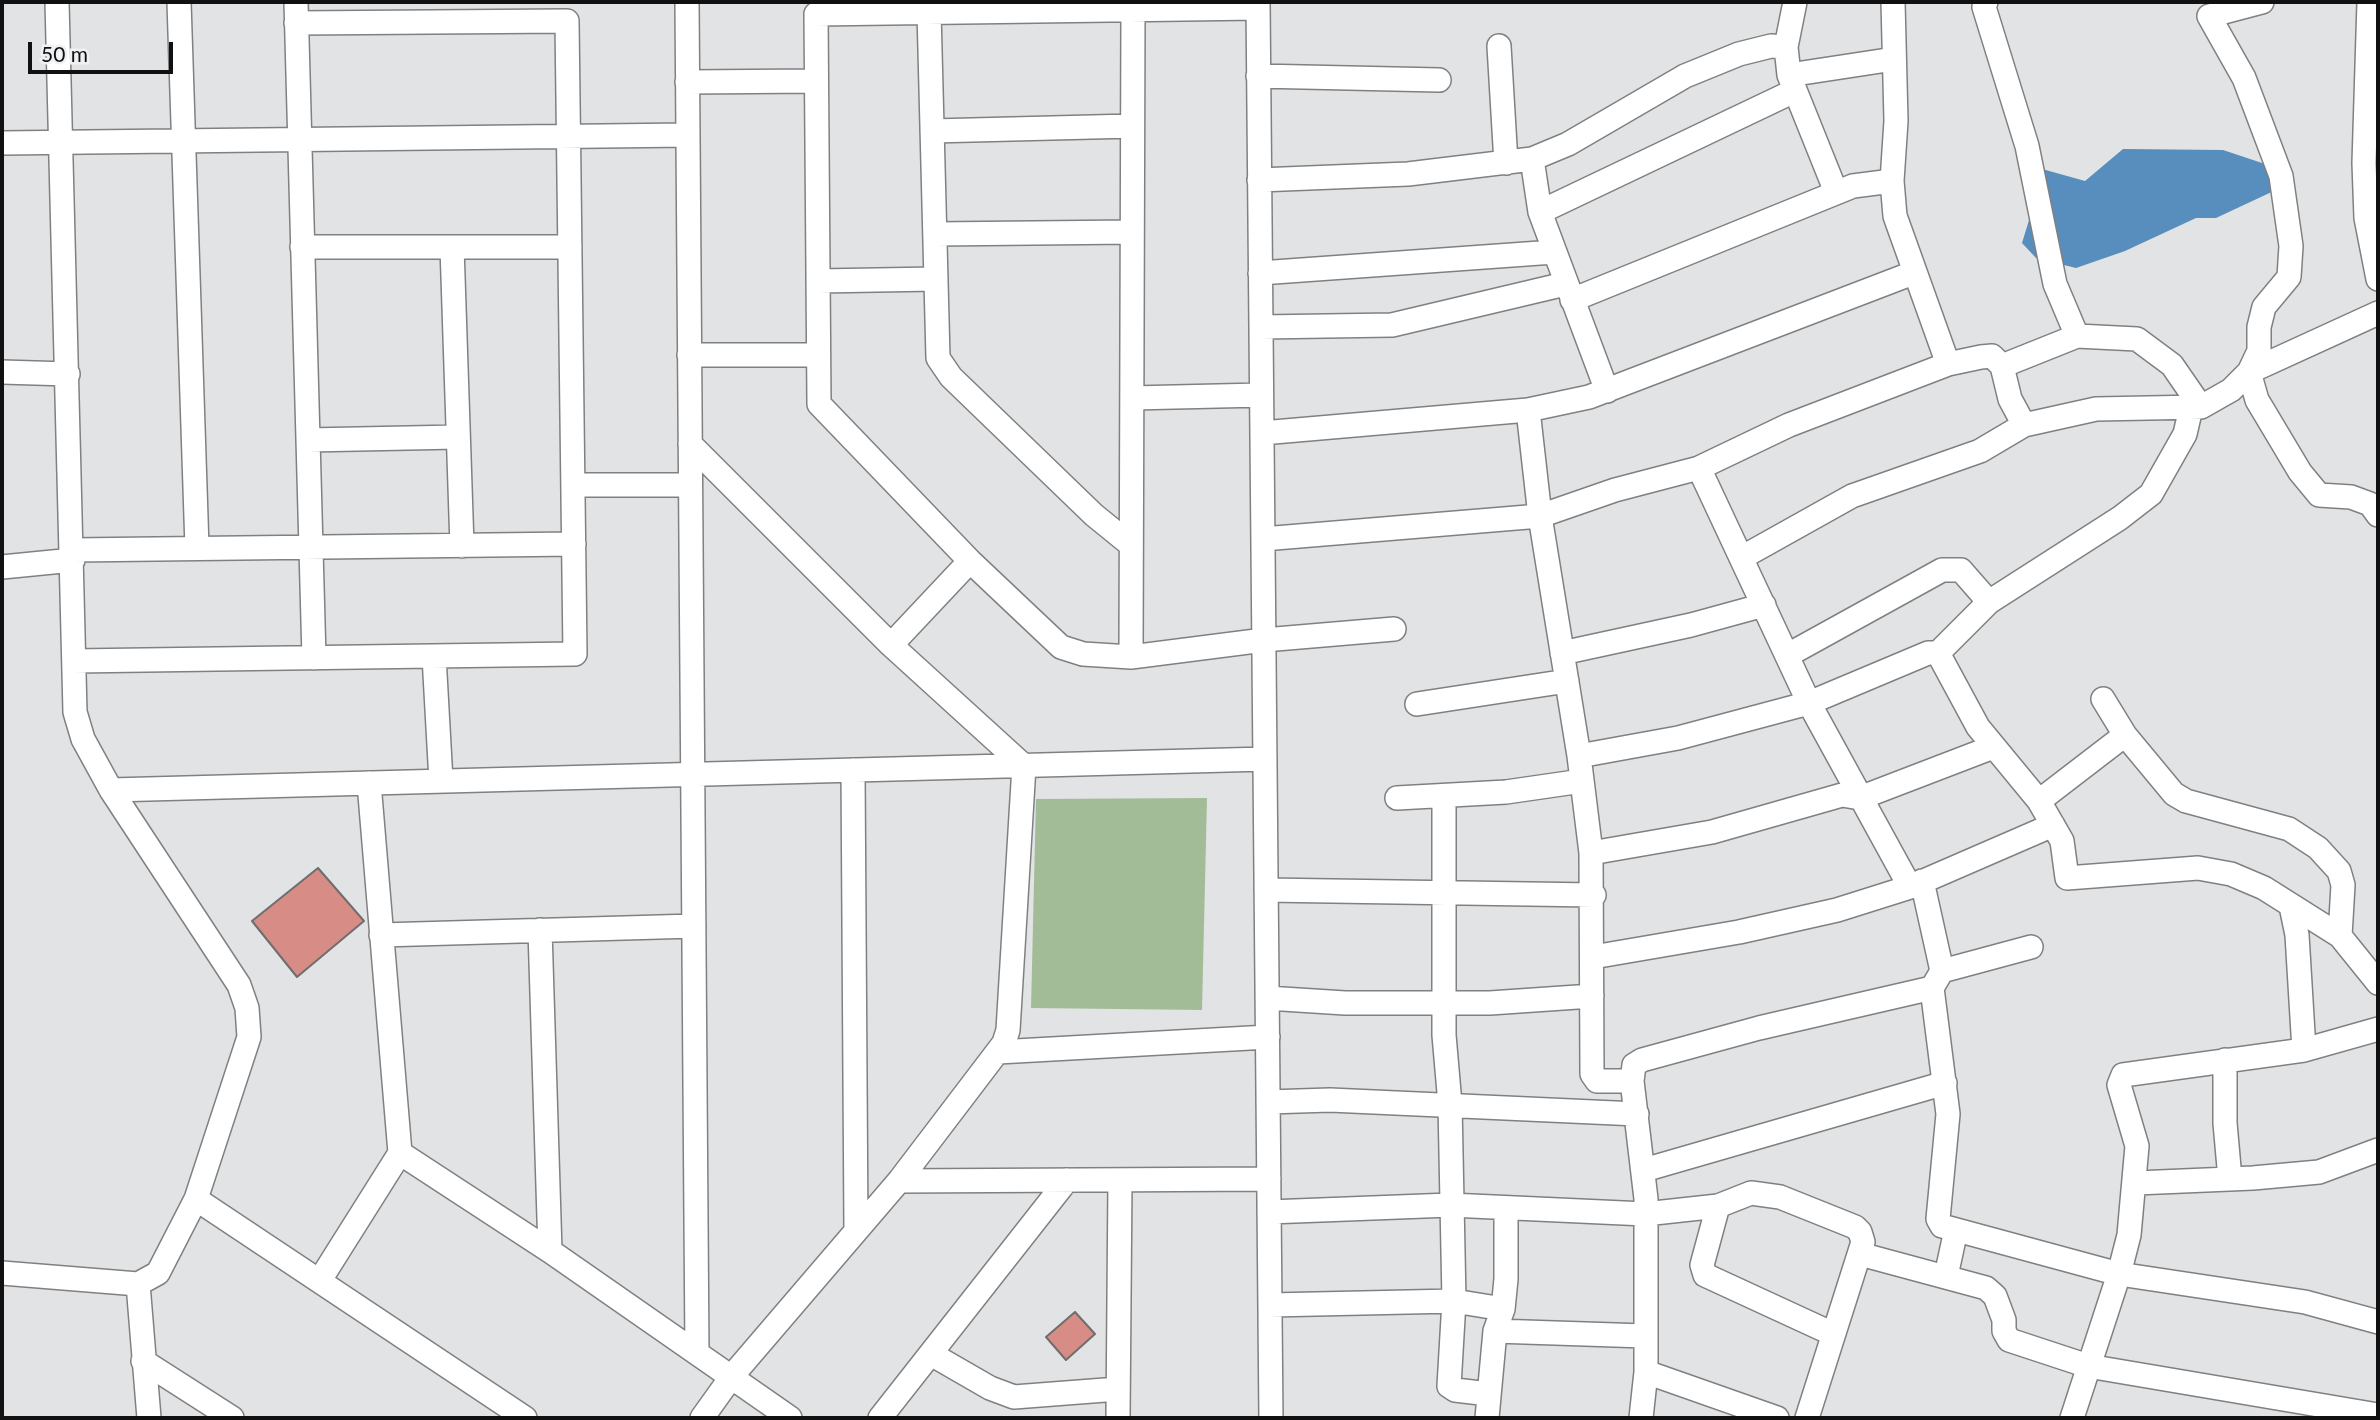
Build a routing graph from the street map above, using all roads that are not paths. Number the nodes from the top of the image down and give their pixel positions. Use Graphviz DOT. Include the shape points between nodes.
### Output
graph roads {
  1 [pos="57,2"];
  2 [pos="179,2"];
  3 [pos="687,2"];
  4 [pos="1795,2"];
  5 [pos="1893,2"];
  6 [pos="1986,2"];
  7 [pos="2262,2"];
  8 [pos="2369,2"];
  9 [pos="1258,5"];
  10 [pos="984,7"];
  11 [pos="1133,9"];
  12 [pos="2207,9"];
  13 [pos="296,12"];
  14 [pos="929,12"];
  15 [pos="1499,47"];
  16 [pos="1786,47"];
  17 [pos="1894,59"];
  18 [pos="1258,76"];
  19 [pos="1439,80"];
  20 [pos="816,81"];
  21 [pos="687,82"];
  22 [pos="1791,83"];
  23 [pos="1132,126"];
  24 [pos="932,131"];
  25 [pos="688,135"];
  26 [pos="569,136"];
  27 [pos="300,139"];
  28 [pos="184,140"];
  29 [pos="61,142"];
  30 [pos="2,143"];
  31 [pos="1532,159"];
  32 [pos="1506,163"];
  33 [pos="1259,180"];
  34 [pos="1892,181"];
  35 [pos="1836,192"];
  36 [pos="1540,212"];
  37 [pos="1132,232"];
  38 [pos="935,234"];
  39 [pos="2375,243"];
  40 [pos="302,247"];
  41 [pos="453,247"];
  42 [pos="570,247"];
  43 [pos="1554,252"];
  44 [pos="1913,273"];
  45 [pos="1260,274"];
  46 [pos="936,279"];
  47 [pos="2378,279"];
  48 [pos="818,281"];
  49 [pos="1568,292"];
  50 [pos="2378,313"];
  51 [pos="1261,327"];
  52 [pos="2077,337"];
  53 [pos="689,355"];
  54 [pos="818,355"];
  55 [pos="1948,364"];
  56 [pos="2002,366"];
  57 [pos="2,372"];
  58 [pos="2249,372"];
  59 [pos="68,374"];
  60 [pos="1607,391"];
  61 [pos="1261,395"];
  62 [pos="1132,398"];
  63 [pos="2196,407"];
  64 [pos="1528,410"];
  65 [pos="2024,425"];
  66 [pos="1262,433"];
  67 [pos="458,437"];
  68 [pos="308,440"];
  69 [pos="690,444"];
  70 [pos="1699,468"];
  71 [pos="573,485"];
  72 [pos="690,485"];
  73 [pos="2378,514"];
  74 [pos="1540,516"];
  75 [pos="1263,540"];
  76 [pos="574,544"];
  77 [pos="462,545"];
  78 [pos="1131,545"];
  79 [pos="311,547"];
  80 [pos="197,548"];
  81 [pos="73,555"];
  82 [pos="1741,558"];
  83 [pos="970,561"];
  84 [pos="2,567"];
  85 [pos="1989,602"];
  86 [pos="1764,605"];
  87 [pos="1394,629"];
  88 [pos="1264,640"];
  89 [pos="891,645"];
  90 [pos="1562,653"];
  91 [pos="1938,653"];
  92 [pos="1788,655"];
  93 [pos="434,656"];
  94 [pos="1131,657"];
  95 [pos="314,658"];
  96 [pos="74,661"];
  97 [pos="1567,681"];
  98 [pos="2103,699"];
  99 [pos="1809,703"];
  100 [pos="1418,704"];
  101 [pos="2125,735"];
  102 [pos="1993,747"];
  103 [pos="1579,756"];
  104 [pos="1265,759"];
  105 [pos="1024,766"];
  106 [pos="853,770"];
  107 [pos="692,775"];
  108 [pos="441,781"];
  109 [pos="1582,781"];
  110 [pos="369,783"];
  111 [pos="111,790"];
  112 [pos="1444,796"];
  113 [pos="1397,798"];
  114 [pos="1860,798"];
  115 [pos="2039,802"];
  116 [pos="2053,825"];
  117 [pos="1591,853"];
  118 [pos="1916,884"];
  119 [pos="1266,890"];
  120 [pos="1446,893"];
  121 [pos="1594,895"];
  122 [pos="2291,906"];
  123 [pos="694,926"];
  124 [pos="540,930"];
  125 [pos="381,935"];
  126 [pos="2340,936"];
  127 [pos="2031,947"];
  128 [pos="1593,957"];
  129 [pos="1937,979"];
  130 [pos="2378,983"];
  131 [pos="1592,996"];
  132 [pos="1267,998"];
  133 [pos="1445,1001"];
  134 [pos="2378,1029"];
  135 [pos="1268,1037"];
  136 [pos="2304,1050"];
  137 [pos="998,1052"];
  138 [pos="2225,1059"];
  139 [pos="1632,1081"];
  140 [pos="1945,1083"];
  141 [pos="1268,1102"];
  142 [pos="1450,1104"];
  143 [pos="1637,1114"];
  144 [pos="2378,1150"];
  145 [pos="400,1153"];
  146 [pos="1644,1170"];
  147 [pos="2230,1178"];
  148 [pos="1269,1179"];
  149 [pos="1068,1180"];
  150 [pos="1121,1180"];
  151 [pos="899,1181"];
  152 [pos="2136,1183"];
  153 [pos="197,1199"];
  154 [pos="1450,1205"];
  155 [pos="1718,1206"];
  156 [pos="1506,1208"];
  157 [pos="1269,1213"];
  158 [pos="1645,1214"];
  159 [pos="856,1230"];
  160 [pos="1956,1230"];
  161 [pos="550,1251"];
  162 [pos="1860,1254"];
  163 [pos="2,1273"];
  164 [pos="2119,1273"];
  165 [pos="1946,1276"];
  166 [pos="320,1280"];
  167 [pos="138,1284"];
  168 [pos="1454,1301"];
  169 [pos="1270,1305"];
  170 [pos="1503,1309"];
  171 [pos="2378,1322"];
  172 [pos="1495,1331"];
  173 [pos="1833,1334"];
  174 [pos="1645,1336"];
  175 [pos="697,1353"];
  176 [pos="931,1354"];
  177 [pos="144,1361"];
  178 [pos="2088,1366"];
  179 [pos="1646,1372"];
  180 [pos="732,1376"];
  181 [pos="1118,1389"];
  182 [pos="1489,1394"];
  183 [pos="2378,1415"];
  184 [pos="149,1418"];
  185 [pos="232,1418"];
  186 [pos="525,1418"];
  187 [pos="701,1418"];
  188 [pos="790,1418"];
  189 [pos="880,1418"];
  190 [pos="1118,1418"];
  191 [pos="1271,1418"];
  192 [pos="1487,1418"];
  193 [pos="1641,1418"];
  194 [pos="1777,1418"];
  195 [pos="1807,1418"];
  196 [pos="2072,1418"];
  1 -- 29 [label="street"];
  2 -- 28 [label="street"];
  3 -- 21 [label="street"];
  4 -- 16 [label="street"];
  5 -- 17 [label="street"];
  6 -- 52 [label="street" via="2027,146 2055,284"];
  7 -- 12 [label="street"];
  8 -- 39 [label="street" via="2364,163 2366,218"];
  9 -- 11 [label="street"];
  9 -- 18 [label="street"];
  10 -- 11 [label="street"];
  10 -- 14 [label="street"];
  11 -- 23 [label="street"];
  12 -- 58 [label="street" via="2244,78 2281,176 2291,246 2289,277 2264,307 2259,351"];
  13 -- 26 [label="street" via="568,21"];
  13 -- 27 [label="street"];
  14 -- 20 [label="street" via="816,14"];
  14 -- 24 [label="street"];
  15 -- 32 [label="street"];
  16 -- 22 [label="street"];
  16 -- 31 [label="street" via="1739,54 1685,76 1568,144"];
  17 -- 22 [label="street"];
  17 -- 34 [label="street"];
  18 -- 19 [label="street"];
  18 -- 33 [label="street"];
  20 -- 21 [label="street"];
  20 -- 48 [label="street"];
  21 -- 25 [label="street"];
  22 -- 35 [label="street"];
  22 -- 36 [label="street"];
  23 -- 24 [label="street"];
  23 -- 37 [label="street"];
  24 -- 38 [label="street"];
  25 -- 26 [label="street"];
  25 -- 53 [label="street"];
  26 -- 27 [label="street"];
  26 -- 42 [label="street"];
  27 -- 28 [label="street"];
  27 -- 40 [label="street"];
  28 -- 29 [label="street"];
  28 -- 80 [label="street"];
  29 -- 30 [label="street"];
  29 -- 59 [label="street"];
  31 -- 32 [label="street"];
  31 -- 36 [label="street"];
  32 -- 33 [label="street" via="1408,174"];
  33 -- 45 [label="street"];
  34 -- 35 [label="street"];
  34 -- 44 [label="street" via="1895,216"];
  35 -- 49 [label="street"];
  36 -- 43 [label="street"];
  37 -- 38 [label="street"];
  37 -- 62 [label="street"];
  38 -- 46 [label="street"];
  39 -- 47 [label="street"];
  40 -- 41 [label="street"];
  40 -- 68 [label="street"];
  41 -- 42 [label="street"];
  41 -- 67 [label="street"];
  42 -- 71 [label="street"];
  43 -- 45 [label="street"];
  43 -- 49 [label="street"];
  44 -- 55 [label="street"];
  44 -- 60 [label="street"];
  45 -- 51 [label="street"];
  46 -- 48 [label="street"];
  46 -- 78 [label="street" via="938,358 951,377"];
  48 -- 54 [label="street"];
  49 -- 51 [label="street" via="1392,325"];
  49 -- 60 [label="street"];
  50 -- 58 [label="street"];
  51 -- 61 [label="street"];
  52 -- 56 [label="street"];
  52 -- 63 [label="street" via="2137,339 2172,365"];
  53 -- 54 [label="street"];
  53 -- 69 [label="street"];
  54 -- 83 [label="street" via="819,404"];
  55 -- 56 [label="street" via="1992,356"];
  55 -- 70 [label="street" via="1772,432"];
  56 -- 65 [label="street" via="2010,399"];
  57 -- 59 [label="street"];
  58 -- 63 [label="street" via="2231,390"];
  58 -- 73 [label="street" via="2257,400 2319,495 2351,497 2370,504"];
  59 -- 81 [label="street"];
  60 -- 64 [label="street"];
  61 -- 62 [label="street"];
  61 -- 66 [label="street"];
  62 -- 78 [label="street"];
  63 -- 65 [label="street" via="2096,409"];
  63 -- 85 [label="street" via="2151,494 2120,519"];
  64 -- 66 [label="street"];
  64 -- 74 [label="street"];
  65 -- 82 [label="street" via="1980,451 1852,496"];
  66 -- 75 [label="street"];
  67 -- 68 [label="street"];
  67 -- 77 [label="street"];
  68 -- 79 [label="street"];
  69 -- 72 [label="street"];
  69 -- 89 [label="street"];
  70 -- 74 [label="street" via="1615,489"];
  70 -- 82 [label="street"];
  71 -- 72 [label="street"];
  71 -- 76 [label="street"];
  72 -- 107 [label="street"];
  74 -- 75 [label="street"];
  74 -- 90 [label="street"];
  75 -- 88 [label="street"];
  76 -- 77 [label="street"];
  76 -- 93 [label="street" via="575,654"];
  77 -- 79 [label="street"];
  78 -- 94 [label="street"];
  79 -- 80 [label="street"];
  79 -- 95 [label="street"];
  80 -- 81 [label="street"];
  81 -- 84 [label="street"];
  81 -- 96 [label="street"];
  82 -- 86 [label="street"];
  83 -- 89 [label="street"];
  83 -- 94 [label="street" via="1061,647 1083,654"];
  85 -- 91 [label="street"];
  85 -- 92 [label="street" via="1961,570 1942,569"];
  86 -- 90 [label="street"];
  86 -- 92 [label="street"];
  87 -- 88 [label="street"];
  88 -- 94 [label="street"];
  88 -- 104 [label="street"];
  89 -- 105 [label="street"];
  90 -- 97 [label="street"];
  91 -- 99 [label="street" via="1928,653"];
  91 -- 102 [label="street"];
  92 -- 99 [label="street"];
  93 -- 95 [label="street"];
  93 -- 108 [label="street"];
  95 -- 96 [label="street"];
  96 -- 111 [label="street" via="75,712 83,738"];
  97 -- 100 [label="street"];
  97 -- 103 [label="street"];
  98 -- 101 [label="street"];
  99 -- 103 [label="street" via="1678,738"];
  99 -- 114 [label="street"];
  101 -- 115 [label="street"];
  101 -- 126 [label="street" via="2180,797 2290,829 2319,848 2339,871 2343,885"];
  102 -- 114 [label="street"];
  102 -- 115 [label="street"];
  103 -- 109 [label="street"];
  104 -- 105 [label="street"];
  104 -- 119 [label="street"];
  105 -- 106 [label="street"];
  105 -- 137 [label="street" via="1008,1030"];
  106 -- 107 [label="street"];
  106 -- 159 [label="street"];
  107 -- 108 [label="street"];
  107 -- 123 [label="street"];
  108 -- 110 [label="street"];
  109 -- 112 [label="street"];
  109 -- 117 [label="street"];
  110 -- 111 [label="street"];
  110 -- 125 [label="street"];
  111 -- 153 [label="street" via="239,985 247,1008 246,1049"];
  112 -- 113 [label="street"];
  112 -- 120 [label="street"];
  114 -- 117 [label="street" via="1842,795 1712,832"];
  114 -- 118 [label="street"];
  115 -- 116 [label="street"];
  116 -- 118 [label="street"];
  116 -- 122 [label="street" via="2065,853 2067,878 2198,868 2231,874"];
  117 -- 121 [label="street"];
  118 -- 128 [label="street" via="1811,917"];
  118 -- 129 [label="street"];
  119 -- 120 [label="street"];
  119 -- 132 [label="street"];
  120 -- 121 [label="street"];
  120 -- 133 [label="street"];
  121 -- 128 [label="street"];
  122 -- 126 [label="street"];
  122 -- 136 [label="street"];
  123 -- 124 [label="street"];
  123 -- 175 [label="street"];
  124 -- 125 [label="street"];
  124 -- 161 [label="street"];
  125 -- 145 [label="street"];
  126 -- 130 [label="street"];
  127 -- 129 [label="street"];
  128 -- 131 [label="street"];
  129 -- 139 [label="street" via="1642,1060 1634,1065"];
  129 -- 140 [label="street"];
  131 -- 133 [label="street" via="1520,1003"];
  131 -- 139 [label="street" via="1592,1076 1597,1081"];
  132 -- 133 [label="street" via="1345,1003"];
  132 -- 135 [label="street"];
  133 -- 142 [label="street"];
  134 -- 136 [label="street"];
  135 -- 137 [label="street"];
  135 -- 141 [label="street"];
  136 -- 138 [label="street"];
  137 -- 151 [label="street"];
  138 -- 147 [label="street"];
  138 -- 152 [label="street" via="2123,1075 2119,1085 2137,1146"];
  139 -- 143 [label="street"];
  140 -- 146 [label="street"];
  140 -- 160 [label="street" via="1948,1127 1938,1219 1942,1226"];
  141 -- 142 [label="street"];
  141 -- 148 [label="street"];
  142 -- 143 [label="street"];
  142 -- 154 [label="street"];
  143 -- 146 [label="street"];
  144 -- 147 [label="street" via="2319,1172"];
  145 -- 161 [label="street"];
  145 -- 166 [label="street"];
  146 -- 158 [label="street"];
  147 -- 152 [label="street"];
  148 -- 150 [label="street"];
  148 -- 157 [label="street"];
  149 -- 150 [label="street"];
  149 -- 151 [label="street"];
  149 -- 176 [label="street"];
  150 -- 181 [label="street"];
  151 -- 159 [label="street"];
  152 -- 164 [label="street"];
  153 -- 166 [label="street"];
  153 -- 167 [label="street" via="158,1272"];
  154 -- 156 [label="street"];
  154 -- 157 [label="street"];
  154 -- 168 [label="street"];
  155 -- 158 [label="street"];
  155 -- 162 [label="street" via="1751,1193 1780,1197 1855,1227 1863,1237"];
  155 -- 173 [label="street" via="1702,1265 1704,1275"];
  156 -- 158 [label="street"];
  156 -- 170 [label="street"];
  157 -- 169 [label="street"];
  158 -- 174 [label="street"];
  159 -- 180 [label="street"];
  160 -- 164 [label="street"];
  160 -- 165 [label="street"];
  161 -- 175 [label="street"];
  162 -- 165 [label="street"];
  162 -- 173 [label="street"];
  163 -- 167 [label="street"];
  164 -- 171 [label="street" via="2305,1302"];
  164 -- 178 [label="street"];
  165 -- 178 [label="street" via="1986,1288 1994,1296 2009,1340"];
  166 -- 186 [label="street"];
  167 -- 177 [label="street"];
  168 -- 169 [label="street"];
  168 -- 170 [label="street"];
  168 -- 182 [label="street" via="1450,1386"];
  169 -- 191 [label="street"];
  170 -- 172 [label="street"];
  172 -- 174 [label="street"];
  172 -- 182 [label="street"];
  173 -- 195 [label="street"];
  174 -- 179 [label="street"];
  175 -- 180 [label="street"];
  176 -- 181 [label="street" via="1014,1397"];
  176 -- 189 [label="street"];
  177 -- 184 [label="street"];
  177 -- 185 [label="street"];
  178 -- 183 [label="street"];
  178 -- 196 [label="street"];
  179 -- 193 [label="street"];
  179 -- 194 [label="street"];
  180 -- 187 [label="street"];
  180 -- 188 [label="street"];
  181 -- 190 [label="street"];
  182 -- 192 [label="street"];
}
